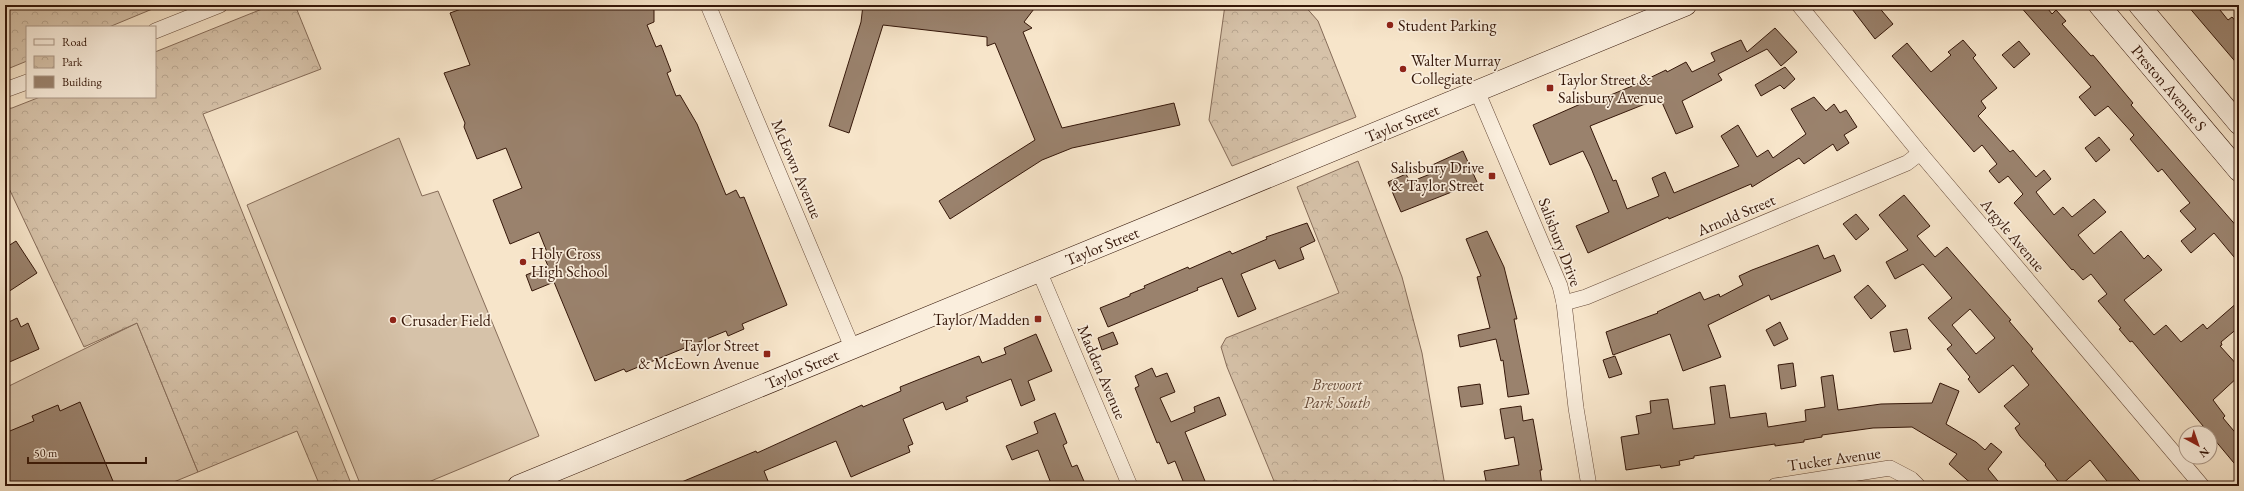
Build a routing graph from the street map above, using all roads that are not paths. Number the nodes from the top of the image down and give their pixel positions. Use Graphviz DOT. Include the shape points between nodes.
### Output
graph roads {
  1 [pos="220,5"];
  2 [pos="708,5"];
  3 [pos="1686,5"];
  4 [pos="1798,5"];
  5 [pos="2099,5"];
  6 [pos="2139,5"];
  7 [pos="156,31"];
  8 [pos="26,82"];
  9 [pos="5,90"];
  10 [pos="1477,91"];
  11 [pos="2239,124"];
  12 [pos="1920,153"];
  13 [pos="2239,171"];
  14 [pos="1039,271"];
  15 [pos="1564,303"];
  16 [pos="852,348"];
  17 [pos="518,486"];
  18 [pos="1130,486"];
  19 [pos="1590,486"];
  20 [pos="1774,486"];
  21 [pos="1918,486"];
  22 [pos="2202,486"];
  1 -- 7 [label="street"];
  2 -- 16 [label="street, McEown Avenue"];
  3 -- 10 [label="main road, Taylor Street"];
  4 -- 12 [label="street, Argyle Avenue"];
  5 -- 13 [label="main road, Preston Avenue S"];
  6 -- 11 [label="main road, Preston Avenue S"];
  8 -- 9 [label="street"];
  10 -- 14 [label="main road, Taylor Street"];
  10 -- 15 [label="street, Salisbury Drive" via="1560,286"];
  12 -- 15 [label="street, Arnold Street" via="1907,163 1586,298"];
  12 -- 22 [label="street, Argyle Avenue"];
  14 -- 16 [label="main road, Taylor Street"];
  14 -- 18 [label="street, Madden Avenue"];
  15 -- 19 [label="street, Salisbury Drive" via="1576,408"];
  16 -- 17 [label="main road, Taylor Street"];
  20 -- 21 [label="street, Tucker Avenue" via="1890,468 1912,478"];
}
